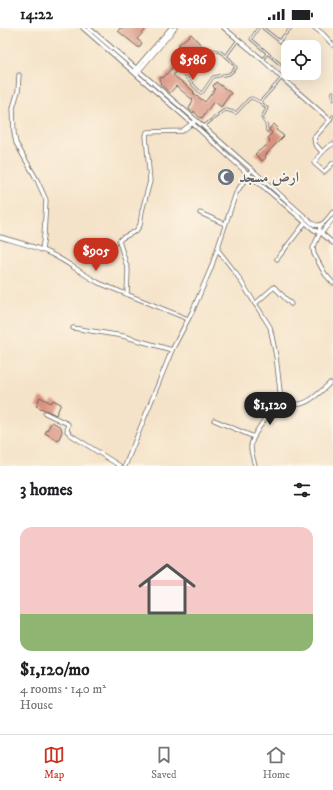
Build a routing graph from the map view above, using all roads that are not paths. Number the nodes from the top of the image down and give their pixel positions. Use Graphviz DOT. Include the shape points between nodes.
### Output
graph roads {
  1 [pos="83,28"];
  2 [pos="89,28"];
  3 [pos="171,28"];
  4 [pos="175,28"];
  5 [pos="224,28"];
  6 [pos="258,28"];
  7 [pos="263,28"];
  8 [pos="291,28"];
  9 [pos="315,28"];
  10 [pos="238,39"];
  11 [pos="279,41"];
  12 [pos="333,45"];
  13 [pos="267,53"];
  14 [pos="226,56"];
  15 [pos="263,60"];
  16 [pos="281,64"];
  17 [pos="136,71"];
  18 [pos="19,75"];
  19 [pos="281,77"];
  20 [pos="281,79"];
  21 [pos="284,80"];
  22 [pos="333,92"];
  23 [pos="333,100"];
  24 [pos="260,102"];
  25 [pos="331,118"];
  26 [pos="194,121"];
  27 [pos="203,127"];
  28 [pos="267,131"];
  29 [pos="333,144"];
  30 [pos="322,152"];
  31 [pos="333,163"];
  32 [pos="252,170"];
  33 [pos="248,174"];
  34 [pos="333,212"];
  35 [pos="200,213"];
  36 [pos="333,219"];
  37 [pos="305,223"];
  38 [pos="225,224"];
  39 [pos="320,226"];
  40 [pos="320,232"];
  41 [pos="0,237"];
  42 [pos="333,243"];
  43 [pos="42,250"];
  44 [pos="218,250"];
  45 [pos="277,259"];
  46 [pos="333,283"];
  47 [pos="127,294"];
  48 [pos="255,304"];
  49 [pos="291,304"];
  50 [pos="188,319"];
  51 [pos="73,328"];
  52 [pos="172,350"];
  53 [pos="330,383"];
  54 [pos="281,400"];
  55 [pos="45,413"];
  56 [pos="214,420"];
  57 [pos="254,437"];
  58 [pos="120,466"];
  59 [pos="125,466"];
  60 [pos="255,466"];
  1 -- 17 [label="street"];
  2 -- 17 [label="street"];
  3 -- 17 [label="street"];
  4 -- 17 [label="street"];
  5 -- 10 [label="street"];
  6 -- 13 [label="lane" via="251,39"];
  7 -- 11 [label="lane"];
  8 -- 11 [label="lane"];
  9 -- 12 [label="street"];
  10 -- 14 [label="lane"];
  10 -- 15 [label="street"];
  13 -- 15 [label="lane"];
  13 -- 16 [label="lane"];
  14 -- 14 [label="lane" via="216,50 197,55 183,71 183,75 201,93 213,77 229,74 236,68"];
  15 -- 19 [label="street"];
  17 -- 26 [label="street"];
  18 -- 43 [label="street" via="13,108 14,133 16,143 46,200"];
  20 -- 24 [label="lane"];
  21 -- 25 [label="street"];
  22 -- 23 [label="lane"];
  24 -- 27 [label="lane" via="250,98 236,114 223,111"];
  24 -- 28 [label="lane" via="267,109 262,118"];
  25 -- 30 [label="street" via="314,138 315,144"];
  26 -- 27 [label="street"];
  26 -- 33 [label="street"];
  26 -- 47 [label="street" via="182,131 147,132 150,181 140,225 136,231 119,240 128,270"];
  27 -- 32 [label="street"];
  29 -- 30 [label="street"];
  30 -- 31 [label="street" via="315,165 324,172"];
  32 -- 33 [label="street"];
  32 -- 39 [label="street" via="312,223"];
  33 -- 37 [label="street"];
  33 -- 38 [label="street" via="236,193"];
  34 -- 39 [label="street"];
  35 -- 38 [label="street"];
  36 -- 40 [label="street"];
  37 -- 40 [label="street"];
  37 -- 45 [label="street"];
  38 -- 44 [label="street"];
  39 -- 40 [label="street"];
  40 -- 42 [label="street"];
  40 -- 46 [label="street" via="313,248 314,254"];
  41 -- 43 [label="street"];
  43 -- 47 [label="street" via="87,276"];
  44 -- 48 [label="street"];
  44 -- 50 [label="street"];
  47 -- 50 [label="street"];
  48 -- 49 [label="street" via="274,287"];
  48 -- 54 [label="street" via="270,327"];
  50 -- 52 [label="street"];
  51 -- 52 [label="street" via="123,336"];
  52 -- 59 [label="street"];
  53 -- 54 [label="street" via="314,398 300,405"];
  54 -- 57 [label="street"];
  55 -- 58 [label="street" via="68,424 67,431 70,435"];
  56 -- 57 [label="street"];
  57 -- 60 [label="street" via="251,446"];
}
